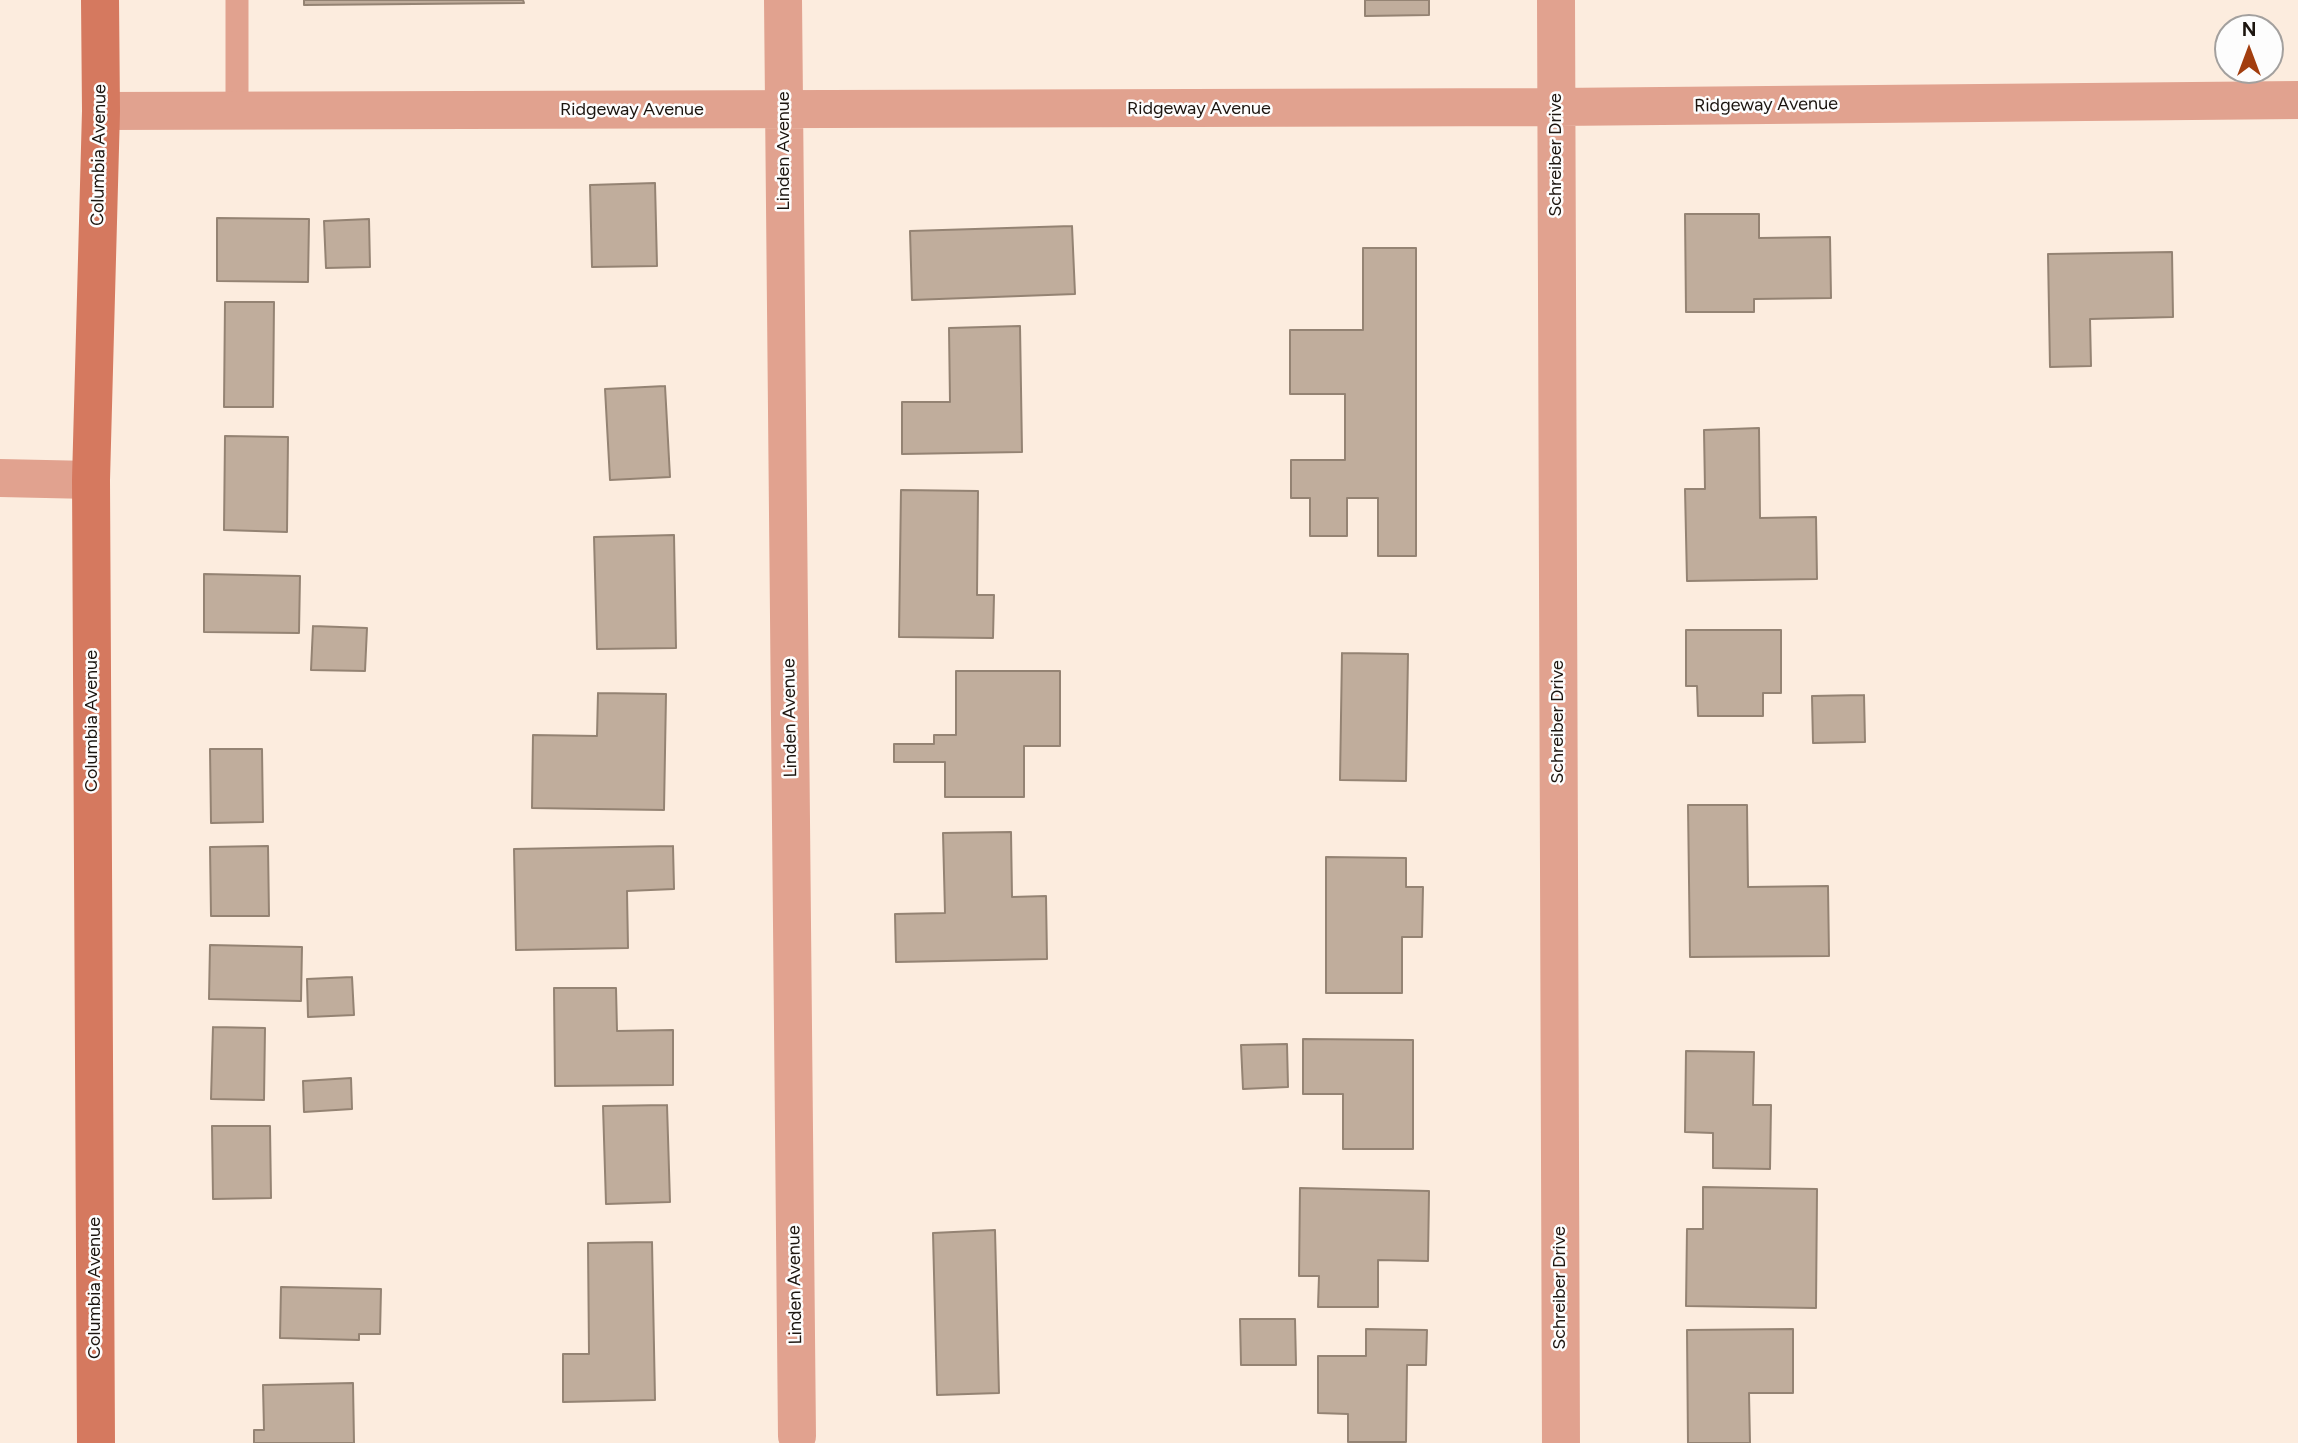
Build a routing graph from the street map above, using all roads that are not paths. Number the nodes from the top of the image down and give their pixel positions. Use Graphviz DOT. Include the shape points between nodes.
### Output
graph roads {
  1 [pos="100,0"];
  2 [pos="237,0"];
  3 [pos="783,0"];
  4 [pos="1556,0"];
  5 [pos="2298,100"];
  6 [pos="1556,107"];
  7 [pos="783,110"];
  8 [pos="101,111"];
  9 [pos="237,111"];
  10 [pos="0,478"];
  11 [pos="91,480"];
  12 [pos="797,1436"];
  13 [pos="96,1443"];
  14 [pos="1561,1443"];
  1 -- 8 [label="street, Columbia Avenue"];
  2 -- 9 [label="lane"];
  3 -- 7 [label="street, Linden Avenue"];
  4 -- 6 [label="street, Schreiber Drive"];
  5 -- 6 [label="street, Ridgeway Avenue"];
  6 -- 7 [label="street, Ridgeway Avenue"];
  6 -- 14 [label="street, Schreiber Drive"];
  7 -- 9 [label="street, Ridgeway Avenue"];
  7 -- 12 [label="street, Linden Avenue"];
  8 -- 9 [label="street, Ridgeway Avenue"];
  8 -- 11 [label="street, Columbia Avenue"];
  10 -- 11 [label="street"];
  11 -- 13 [label="street, Columbia Avenue"];
}
